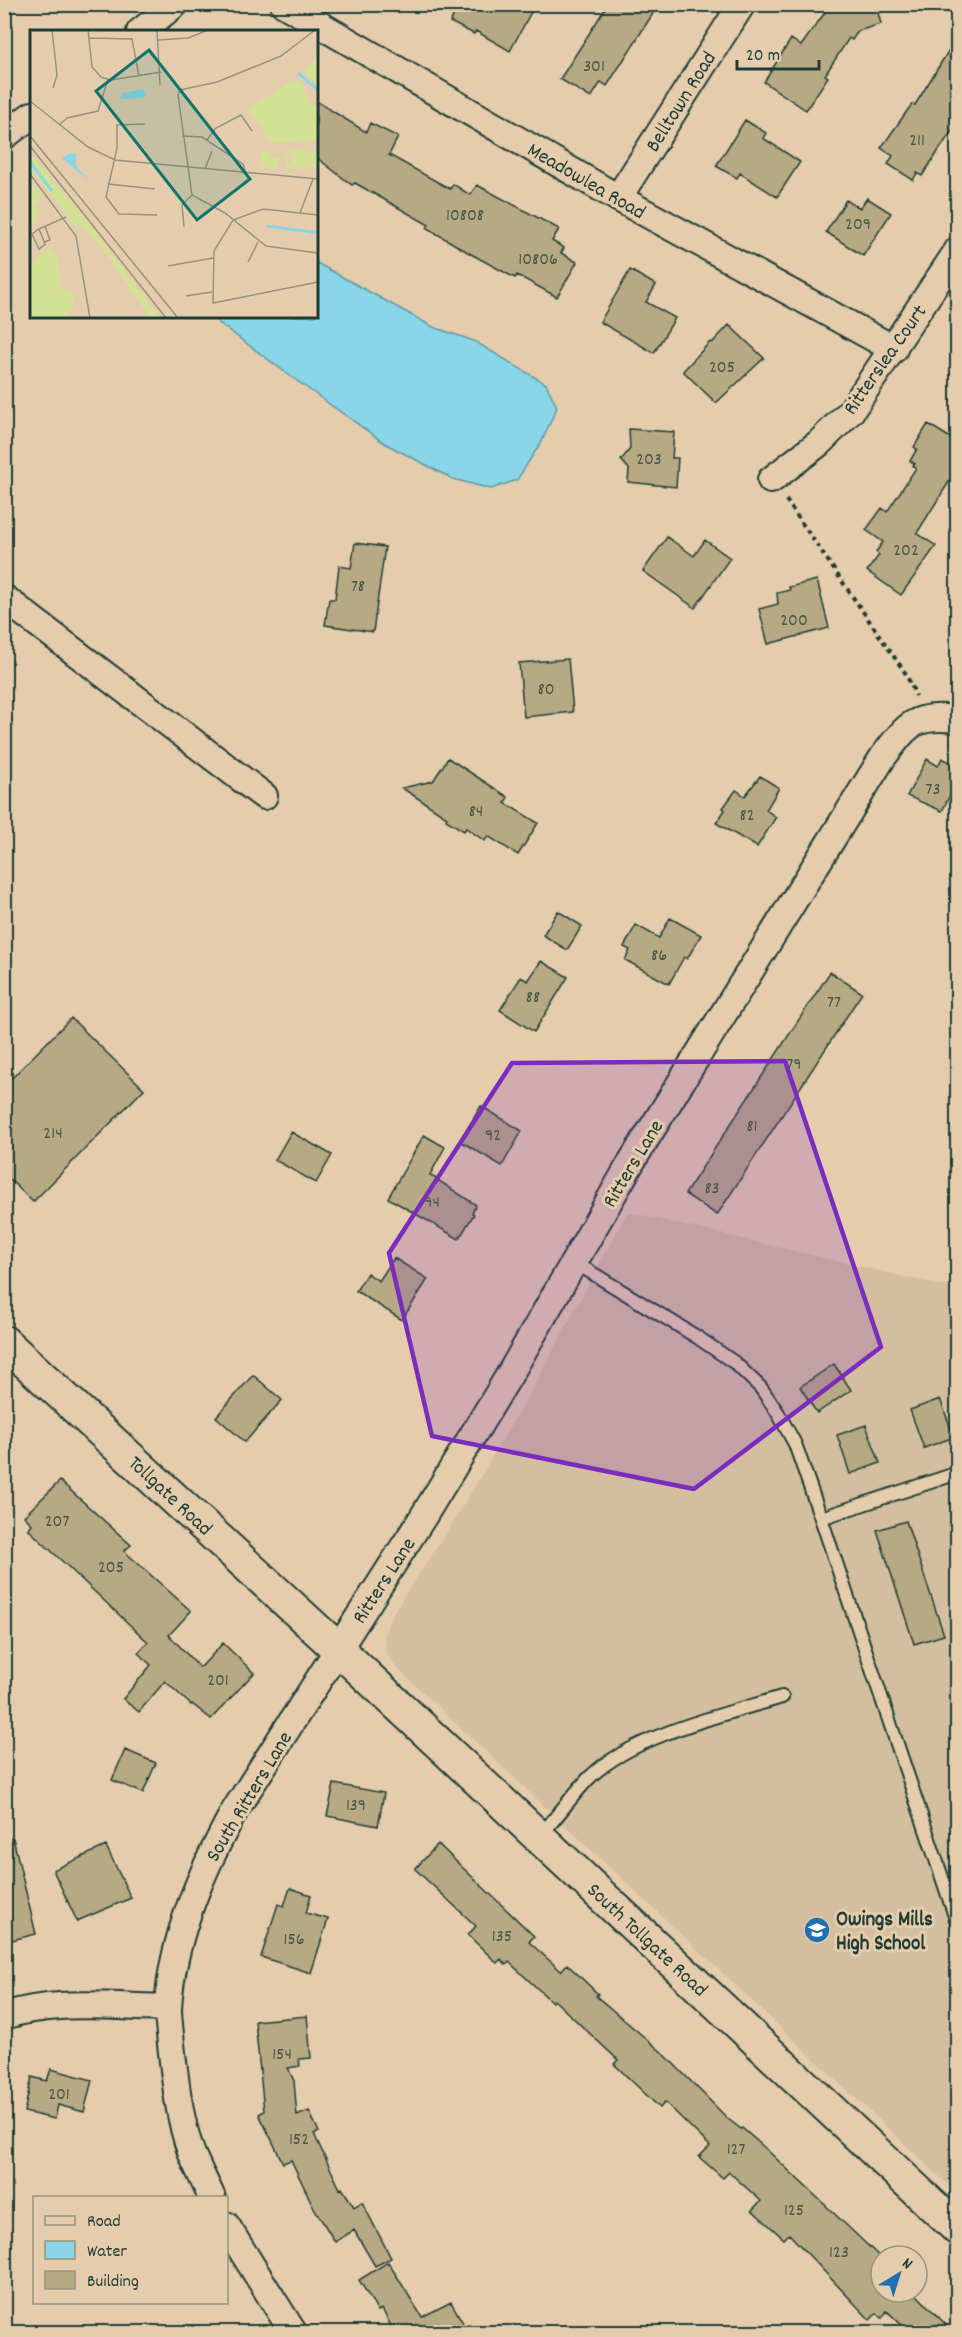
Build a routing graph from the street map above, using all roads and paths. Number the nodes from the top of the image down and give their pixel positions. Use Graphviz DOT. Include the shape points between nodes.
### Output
graph roads {
  1 [pos="175,4"];
  2 [pos="284,4"];
  3 [pos="742,4"];
  4 [pos="142,30"];
  5 [pos="30,116"];
  6 [pos="4,136"];
  7 [pos="618,198"];
  8 [pos="957,250"];
  9 [pos="894,349"];
  10 [pos="771,480"];
  11 [pos="4,598"];
  12 [pos="957,718"];
  13 [pos="919,719"];
  14 [pos="264,796"];
  15 [pos="574,1262"];
  16 [pos="4,1342"];
  17 [pos="957,1473"];
  18 [pos="821,1518"];
  19 [pos="338,1649"];
  20 [pos="782,1697"];
  21 [pos="540,1837"];
  22 [pos="957,1925"];
  23 [pos="168,2008"];
  24 [pos="4,2016"];
  25 [pos="211,2196"];
  26 [pos="228,2228"];
  27 [pos="957,2229"];
  28 [pos="293,2332"];
  1 -- 4 [label="street"];
  2 -- 7 [label="street, Meadowlea Road"];
  3 -- 7 [label="street, Belltown Road"];
  5 -- 6 [label="street"];
  7 -- 9 [label="street, Meadowlea Road"];
  8 -- 9 [label="street, Ritterslea Court"];
  9 -- 10 [label="street, Ritterslea Court" via="851,411 819,443"];
  10 -- 13 [label="path" via="906,674 917,700"];
  11 -- 14 [label="street"];
  12 -- 13 [label="street"];
  13 -- 15 [label="street, Ritters Lane" via="902,732 883,757 632,1161"];
  15 -- 18 [label="lane" via="697,1336 735,1363 761,1388 795,1444"];
  15 -- 19 [label="street, Ritters Lane" via="507,1379"];
  16 -- 19 [label="street, Tollgate Road"];
  17 -- 18 [label="lane"];
  18 -- 22 [label="lane"];
  19 -- 21 [label="street, South Tollgate Road"];
  19 -- 23 [label="street, South Ritters Lane" via="210,1855 179,1948"];
  20 -- 21 [label="lane" via="634,1747 592,1775"];
  21 -- 27 [label="street, South Tollgate Road"];
  23 -- 24 [label="street" via="54,2006"];
  23 -- 25 [label="street, South Ritters Lane" via="181,2112 191,2151"];
  26 -- 28 [label="street"];
}
